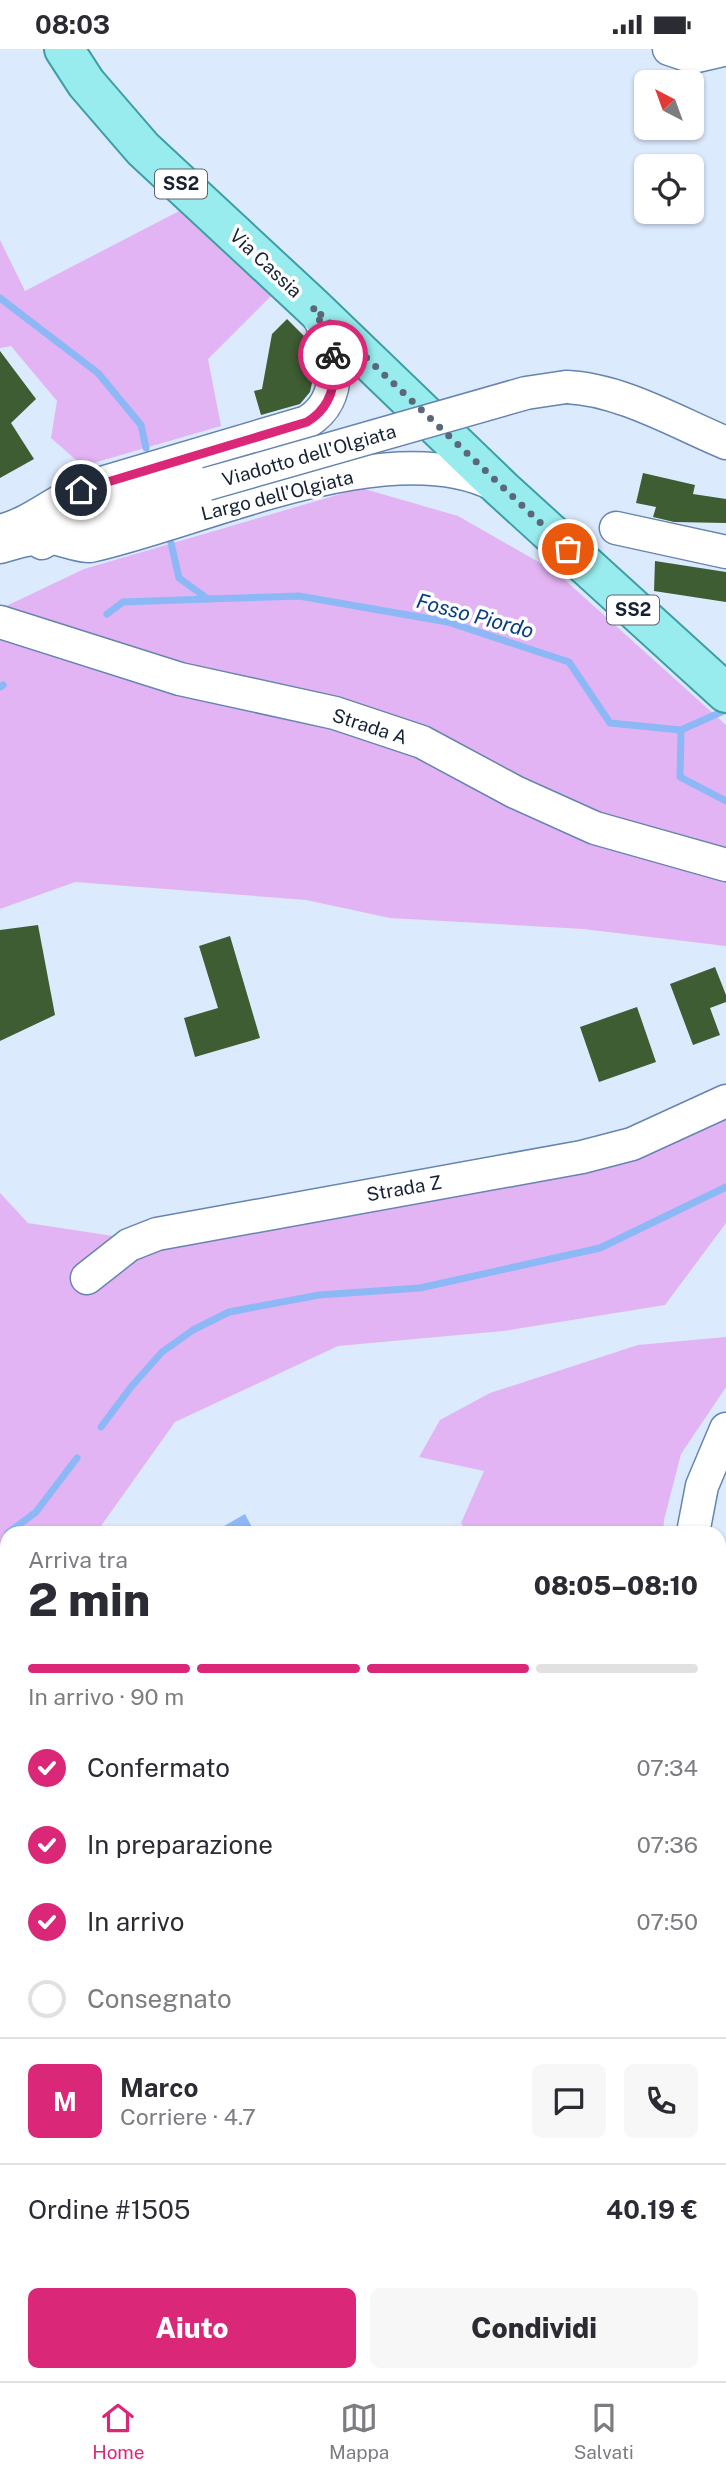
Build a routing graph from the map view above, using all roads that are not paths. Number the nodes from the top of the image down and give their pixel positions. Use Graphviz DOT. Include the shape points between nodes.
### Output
graph roads {
  1 [pos="64,49"];
  2 [pos="668,49"];
  3 [pos="723,50"];
  4 [pos="313,307"];
  5 [pos="726,443"];
  6 [pos="502,489"];
  7 [pos="90,515"];
  8 [pos="0,519"];
  9 [pos="49,525"];
  10 [pos="616,528"];
  11 [pos="0,531"];
  12 [pos="0,547"];
  13 [pos="726,552"];
  14 [pos="0,558"];
  15 [pos="0,622"];
  16 [pos="712,682"];
  17 [pos="726,866"];
  18 [pos="726,1101"];
  19 [pos="87,1278"];
  20 [pos="726,1429"];
  21 [pos="694,1526"];
  1 -- 4 [label="main road, Via Cassia / SS2" via="143,149"];
  2 -- 3 [label="street" via="693,57"];
  4 -- 6 [label="main road, Via Cassia / SS2"];
  4 -- 9 [label="street, Largo dell'Olgiata" via="328,337 334,370 332,394 316,417 88,487 73,494"];
  5 -- 7 [label="street, Viadotto dell'Olgiata, bridge" via="611,394 566,387 526,393"];
  6 -- 9 [label="street, Largo dell'Olgiata" via="452,470 392,470 276,491 90,546 82,546"];
  6 -- 16 [label="main road, Via Cassia / SS2"];
  7 -- 9 [label="street, Largo dell'Olgiata"];
  8 -- 9 [label="street, Largo dell'Olgiata" via="14,514"];
  9 -- 11 [label="street, Largo dell'Olgiata"];
  9 -- 12 [label="street, Largo dell'Olgiata"];
  9 -- 14 [label="street, Largo dell'Olgiata"];
  10 -- 13 [label="street"];
  15 -- 17 [label="street, Strada A" via="180,679 335,713 422,743 595,828"];
  18 -- 19 [label="street, Strada Z" via="632,1144 582,1157 158,1234 129,1245"];
  20 -- 21 [label="street" via="702,1486"];
}
